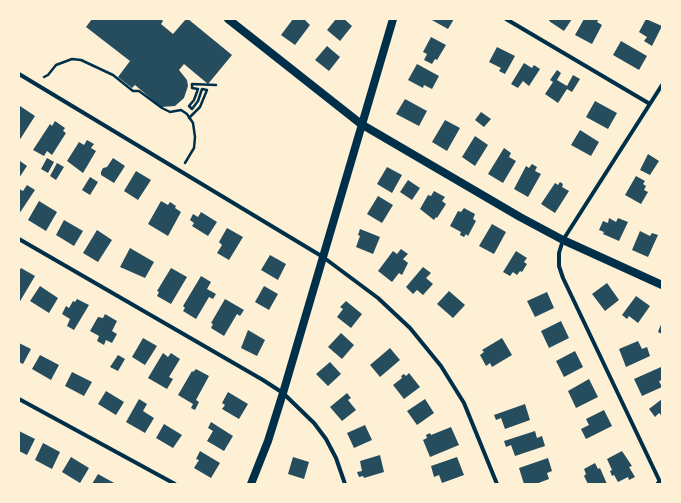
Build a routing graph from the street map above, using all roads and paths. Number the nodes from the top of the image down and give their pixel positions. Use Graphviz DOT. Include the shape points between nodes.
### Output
graph roads {
  1 [pos="228,19"];
  2 [pos="393,19"];
  3 [pos="506,19"];
  4 [pos="19,74"];
  5 [pos="44,77"];
  6 [pos="216,85"];
  7 [pos="662,85"];
  8 [pos="650,104"];
  9 [pos="189,118"];
  10 [pos="361,124"];
  11 [pos="185,163"];
  12 [pos="19,239"];
  13 [pos="564,240"];
  14 [pos="323,257"];
  15 [pos="662,286"];
  16 [pos="283,393"];
  17 [pos="19,399"];
  18 [pos="661,483"];
  19 [pos="175,484"];
  20 [pos="251,484"];
  21 [pos="345,484"];
  22 [pos="497,484"];
  1 -- 10 [label="main road"];
  2 -- 10 [label="main road"];
  3 -- 8 [label="street"];
  4 -- 14 [label="street"];
  5 -- 9 [label="path" via="56,65 72,59 81,60 112,75 162,108 170,112 181,110"];
  6 -- 9 [label="path" via="192,84 192,88 198,89 189,106 192,109 202,89 207,90 200,107"];
  7 -- 8 [label="street"];
  8 -- 13 [label="street"];
  9 -- 11 [label="path" via="196,137 194,148"];
  10 -- 13 [label="main road"];
  10 -- 14 [label="main road"];
  12 -- 16 [label="street"];
  13 -- 15 [label="main road"];
  13 -- 18 [label="street" via="559,253 559,266 563,278"];
  14 -- 16 [label="main road"];
  14 -- 22 [label="street" via="378,298 410,328 441,366 464,403"];
  16 -- 20 [label="main road"];
  16 -- 21 [label="street" via="314,423 326,439"];
  17 -- 19 [label="street"];
}
